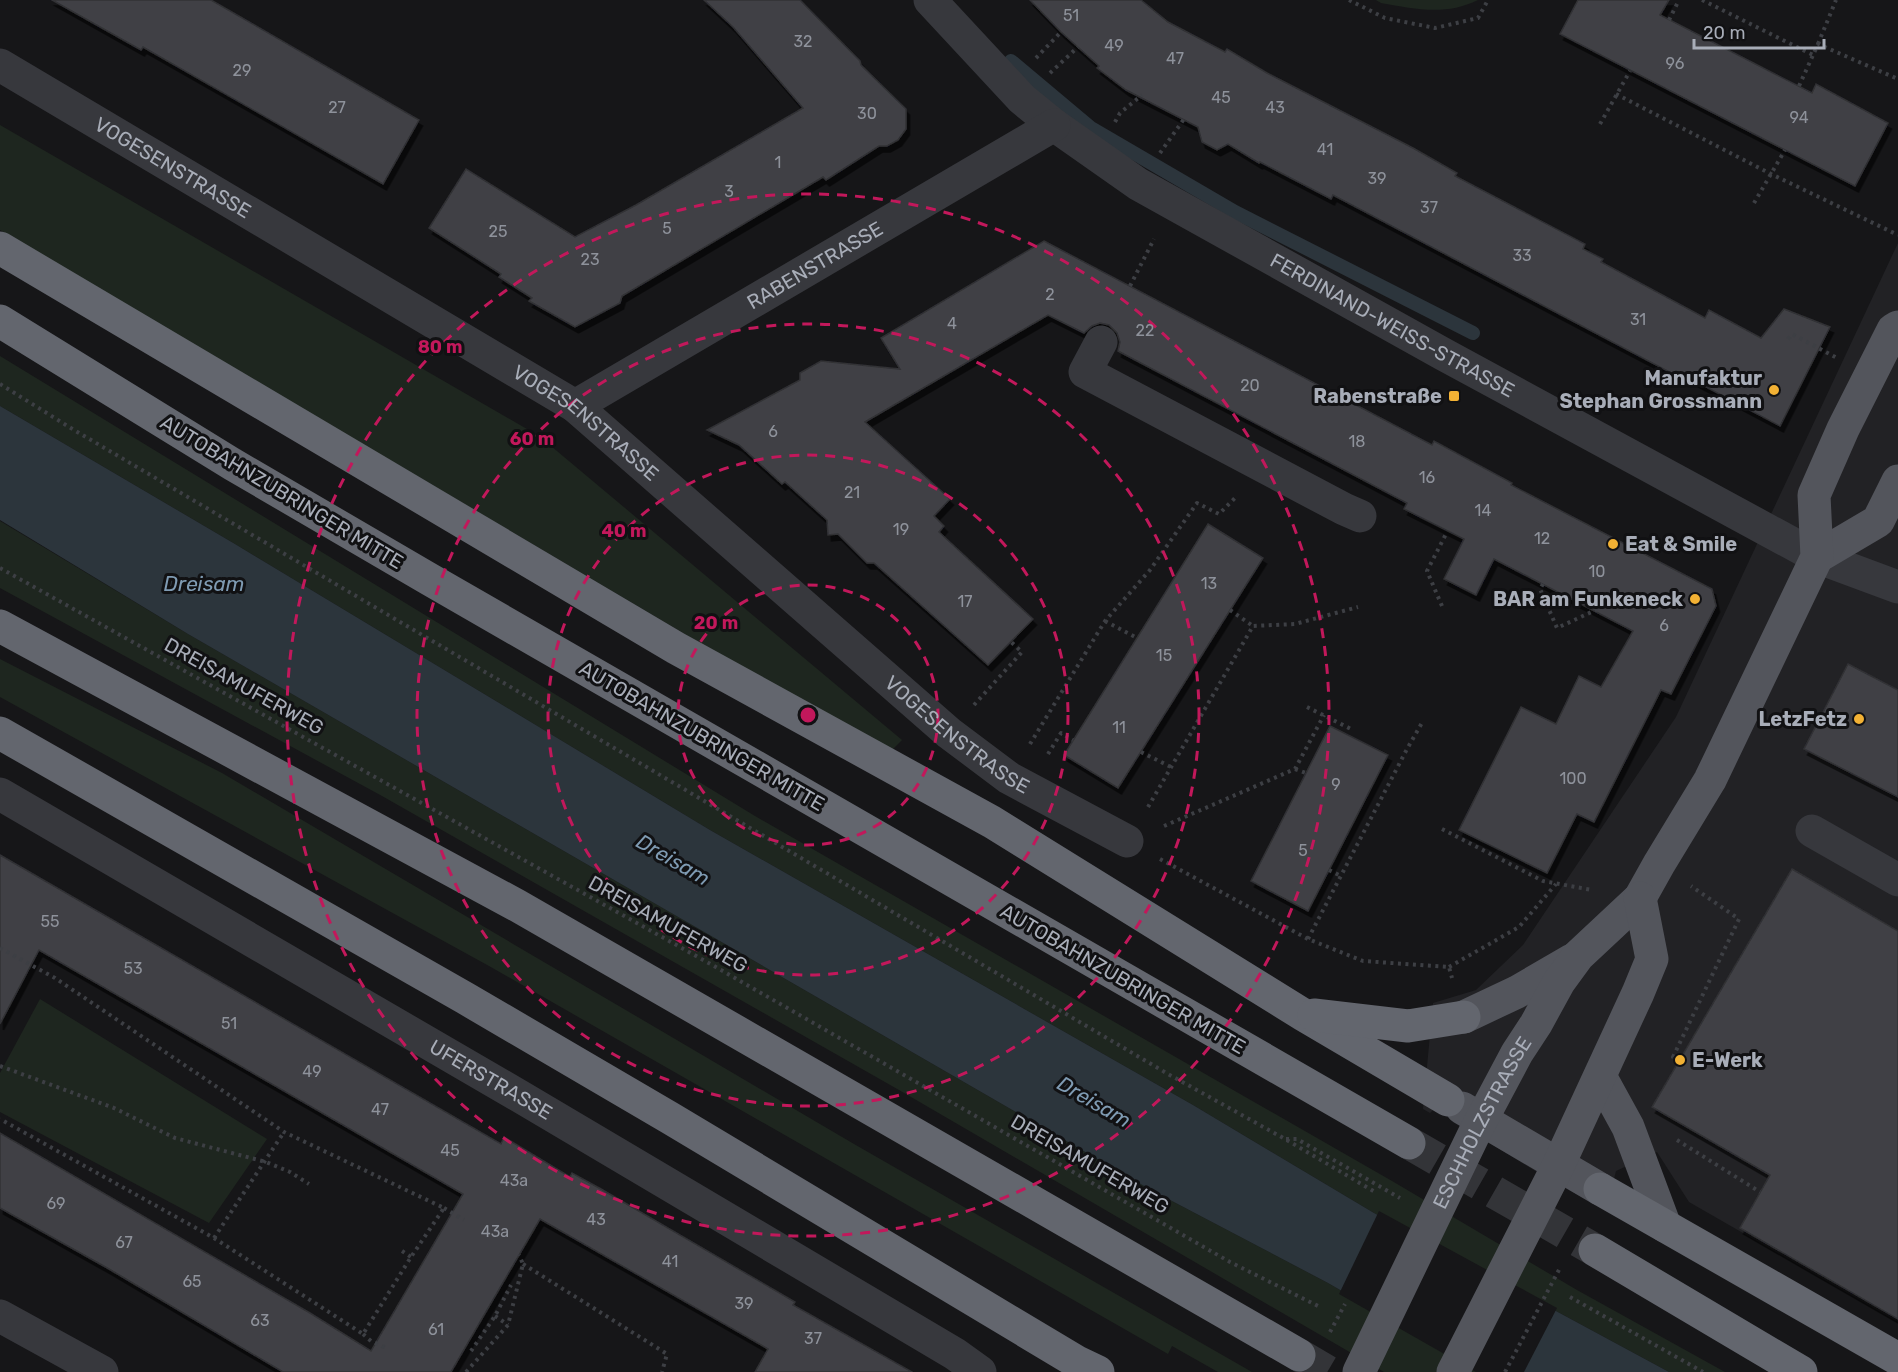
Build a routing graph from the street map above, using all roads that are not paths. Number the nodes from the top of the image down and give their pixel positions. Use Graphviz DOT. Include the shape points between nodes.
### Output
graph roads {
  1 [pos="930,0"];
  2 [pos="0,64"];
  3 [pos="1054,125"];
  4 [pos="0,248"];
  5 [pos="0,321"];
  6 [pos="1898,327"];
  7 [pos="1101,342"];
  8 [pos="575,406"];
  9 [pos="1898,480"];
  10 [pos="1360,516"];
  11 [pos="1817,557"];
  12 [pos="1898,587"];
  13 [pos="0,626"];
  14 [pos="0,733"];
  15 [pos="0,794"];
  16 [pos="1812,831"];
  17 [pos="1127,841"];
  18 [pos="1898,880"];
  19 [pos="1640,898"];
  20 [pos="1578,956"];
  21 [pos="1302,1014"];
  22 [pos="1464,1017"];
  23 [pos="1600,1076"];
  24 [pos="1448,1100"];
  25 [pos="1478,1126"];
  26 [pos="1409,1143"];
  27 [pos="1554,1173"];
  28 [pos="1600,1189"];
  29 [pos="1665,1226"];
  30 [pos="1581,1253"];
  31 [pos="0,1316"];
  32 [pos="1299,1355"];
  33 [pos="1898,1359"];
  34 [pos="102,1372"];
  35 [pos="980,1372"];
  36 [pos="1098,1372"];
  37 [pos="1359,1372"];
  38 [pos="1453,1372"];
  39 [pos="1801,1372"];
  1 -- 3 [label="street, FERDINAND-WEISS-STRASSE" via="1022,99"];
  2 -- 8 [label="street, VOGESENSTRASSE"];
  3 -- 8 [label="street, RABENSTRASSE"];
  3 -- 11 [label="street, FERDINAND-WEISS-STRASSE" via="1172,204"];
  4 -- 21 [label="highway" via="676,648 992,822"];
  5 -- 26 [label="highway, AUTOBAHNZUBRINGER MITTE" via="429,579"];
  6 -- 11 [label="main road, ESCHHOLZSTRASSE" via="1869,375 1814,495"];
  7 -- 10 [label="street" via="1085,372"];
  8 -- 17 [label="street, VOGESENSTRASSE" via="949,733 1009,778"];
  9 -- 11 [label="main road" via="1878,521"];
  11 -- 12 [label="street, FERDINAND-WEISS-STRASSE"];
  11 -- 19 [label="main road, ESCHHOLZSTRASSE" via="1710,780"];
  13 -- 32 [label="highway" via="518,906"];
  14 -- 36 [label="highway" via="475,1004"];
  15 -- 35 [label="street, UFERSTRASSE" via="521,1097"];
  16 -- 18 [label="street"];
  19 -- 20 [label="main road, ESCHHOLZSTRASSE"];
  19 -- 23 [label="main road" via="1652,958"];
  20 -- 22 [label="main road"];
  20 -- 25 [label="main road, ESCHHOLZSTRASSE" via="1558,982"];
  21 -- 22 [label="highway" via="1408,1026"];
  21 -- 24 [label="highway"];
  23 -- 27 [label="main road"];
  23 -- 29 [label="main road" via="1628,1127"];
  24 -- 25 [label="main road"];
  25 -- 27 [label="main road"];
  25 -- 37 [label="main road, ESCHHOLZSTRASSE"];
  27 -- 28 [label="main road"];
  27 -- 38 [label="main road"];
  28 -- 29 [label="highway"];
  29 -- 33 [label="highway"];
  30 -- 39 [label="highway"];
  31 -- 34 [label="street"];
}
